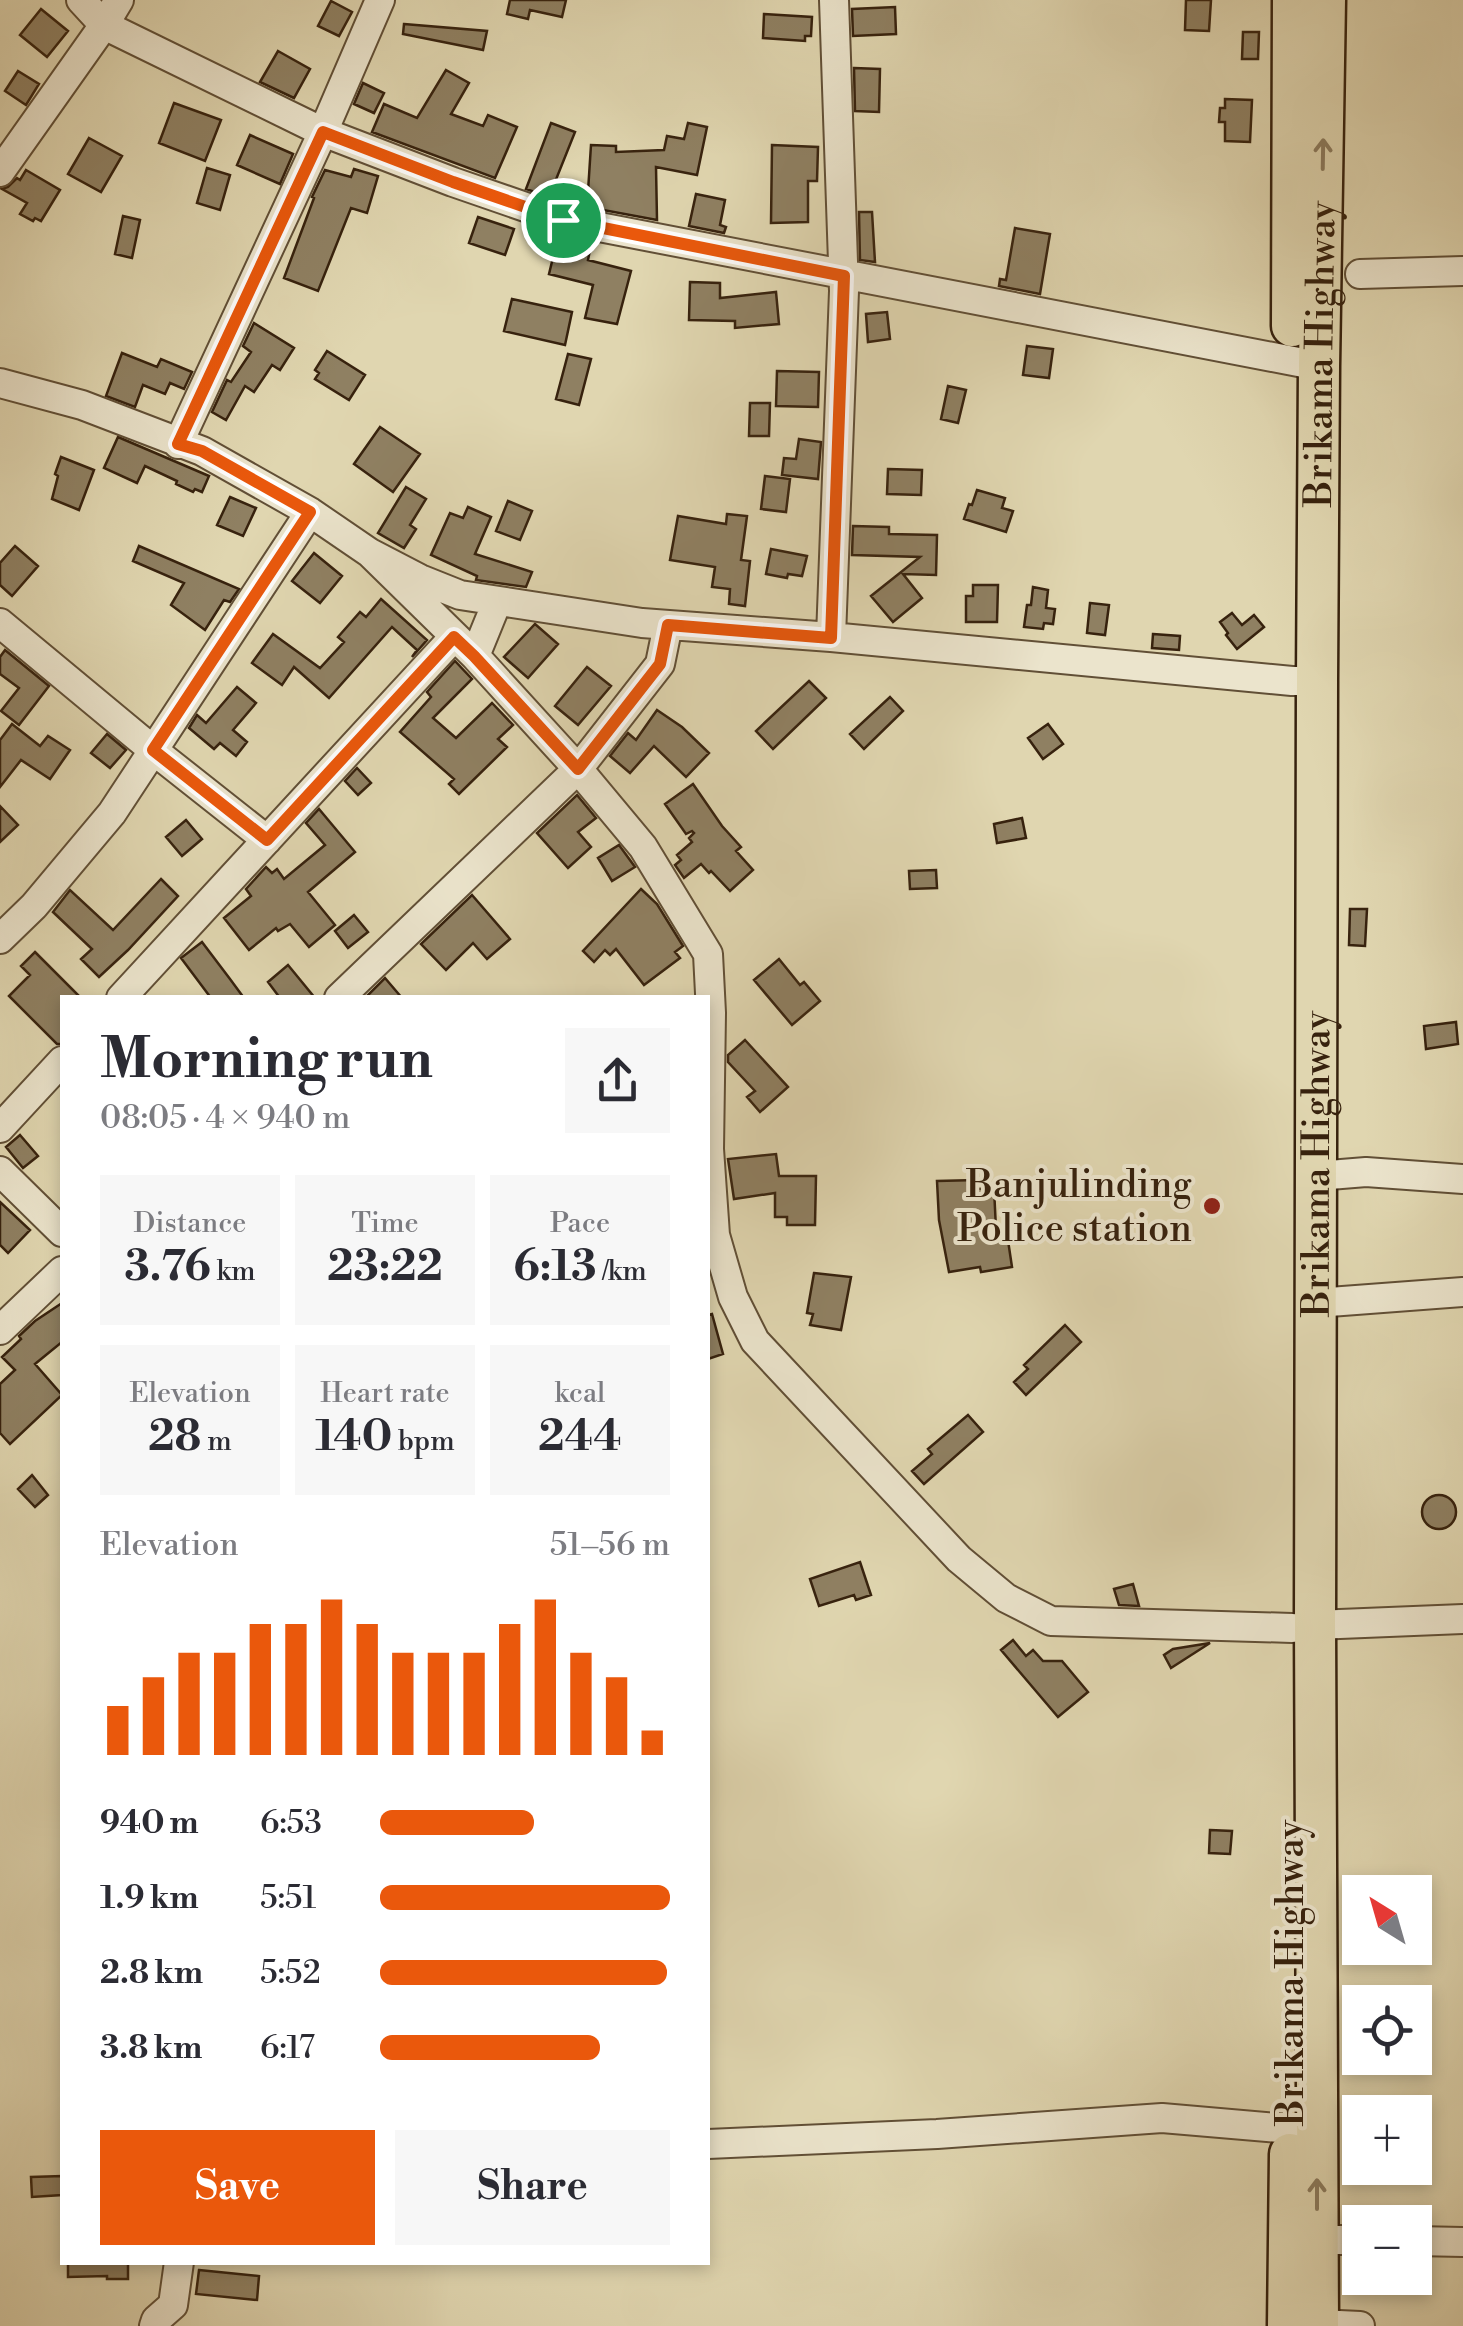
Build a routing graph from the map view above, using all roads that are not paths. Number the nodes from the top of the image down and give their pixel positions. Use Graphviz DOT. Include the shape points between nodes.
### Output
graph roads {
  1 [pos="81,0"];
  2 [pos="119,0"];
  3 [pos="380,0"];
  4 [pos="834,0"];
  5 [pos="1293,0"];
  6 [pos="1326,0"];
  7 [pos="104,25"];
  8 [pos="323,132"];
  9 [pos="0,172"];
  10 [pos="1463,271"];
  11 [pos="1360,274"];
  12 [pos="844,276"];
  13 [pos="1305,363"];
  14 [pos="0,383"];
  15 [pos="178,444"];
  16 [pos="310,512"];
  17 [pos="370,553"];
  18 [pos="497,602"];
  19 [pos="0,623"];
  20 [pos="668,625"];
  21 [pos="454,637"];
  22 [pos="831,638"];
  23 [pos="474,656"];
  24 [pos="1305,681"];
  25 [pos="153,750"];
  26 [pos="578,769"];
  27 [pos="267,840"];
  28 [pos="0,939"];
  29 [pos="124,995"];
  30 [pos="342,995"];
  31 [pos="709,995"];
  32 [pos="1304,1039"];
  33 [pos="60,1063"];
  34 [pos="0,1128"];
  35 [pos="710,1164"];
  36 [pos="0,1171"];
  37 [pos="1316,1176"];
  38 [pos="1463,1180"];
  39 [pos="60,1230"];
  40 [pos="60,1273"];
  41 [pos="1463,1292"];
  42 [pos="1316,1303"];
  43 [pos="0,1330"];
  44 [pos="1303,1428"];
  45 [pos="1463,1619"];
  46 [pos="1303,1626"];
  47 [pos="1290,2129"];
  48 [pos="710,2144"];
  49 [pos="1317,2240"];
  50 [pos="1342,2240"];
  51 [pos="1432,2241"];
  52 [pos="1463,2242"];
  53 [pos="179,2265"];
  54 [pos="1311,2325"];
  55 [pos="154,2326"];
  56 [pos="1360,2326"];
  1 -- 7 [label="street"];
  2 -- 7 [label="street"];
  3 -- 8 [label="street"];
  4 -- 12 [label="street"];
  5 -- 13 [label="highway, Brikama Highway"];
  13 -- 6 [label="highway, Brikama Highway, one-way"];
  7 -- 8 [label="street"];
  7 -- 9 [label="street"];
  8 -- 12 [label="street" via="563,220"];
  8 -- 15 [label="street"];
  10 -- 11 [label="street"];
  12 -- 13 [label="street"];
  12 -- 22 [label="street"];
  13 -- 24 [label="highway, Brikama Highway"];
  14 -- 15 [label="street" via="82,405"];
  15 -- 16 [label="street"];
  16 -- 17 [label="street"];
  16 -- 25 [label="street"];
  17 -- 18 [label="street" via="460,594"];
  17 -- 21 [label="street"];
  18 -- 20 [label="street"];
  18 -- 23 [label="street"];
  19 -- 25 [label="street"];
  20 -- 22 [label="street"];
  20 -- 26 [label="street" via="660,664"];
  21 -- 23 [label="street"];
  21 -- 27 [label="street"];
  22 -- 24 [label="street"];
  23 -- 26 [label="street"];
  24 -- 32 [label="highway, Brikama Highway"];
  25 -- 27 [label="street"];
  25 -- 28 [label="street" via="112,813"];
  26 -- 30 [label="street"];
  26 -- 31 [label="street" via="643,847 708,954"];
  27 -- 29 [label="street"];
  32 -- 37 [label="highway, Brikama Highway"];
  32 -- 44 [label="highway, Brikama Highway"];
  33 -- 34 [label="street"];
  35 -- 46 [label="street" via="715,1236 733,1297 756,1341 960,1559 1006,1598 1051,1621"];
  36 -- 39 [label="street"];
  37 -- 38 [label="street" via="1366,1172"];
  37 -- 42 [label="highway, Brikama Highway"];
  40 -- 43 [label="street"];
  41 -- 42 [label="street"];
  42 -- 44 [label="highway, Brikama Highway"];
  44 -- 46 [label="highway, Brikama Highway"];
  45 -- 46 [label="street"];
  46 -- 47 [label="highway, Brikama Highway"];
  49 -- 46 [label="highway, Brikama Highway, one-way"];
  47 -- 48 [label="street" via="1162,2118"];
  47 -- 54 [label="highway, Brikama Highway"];
  49 -- 50 [label="street"];
  49 -- 54 [label="highway, Brikama Highway"];
  51 -- 52 [label="street"];
  53 -- 55 [label="street" via="173,2305"];
  54 -- 56 [label="street"];
}
